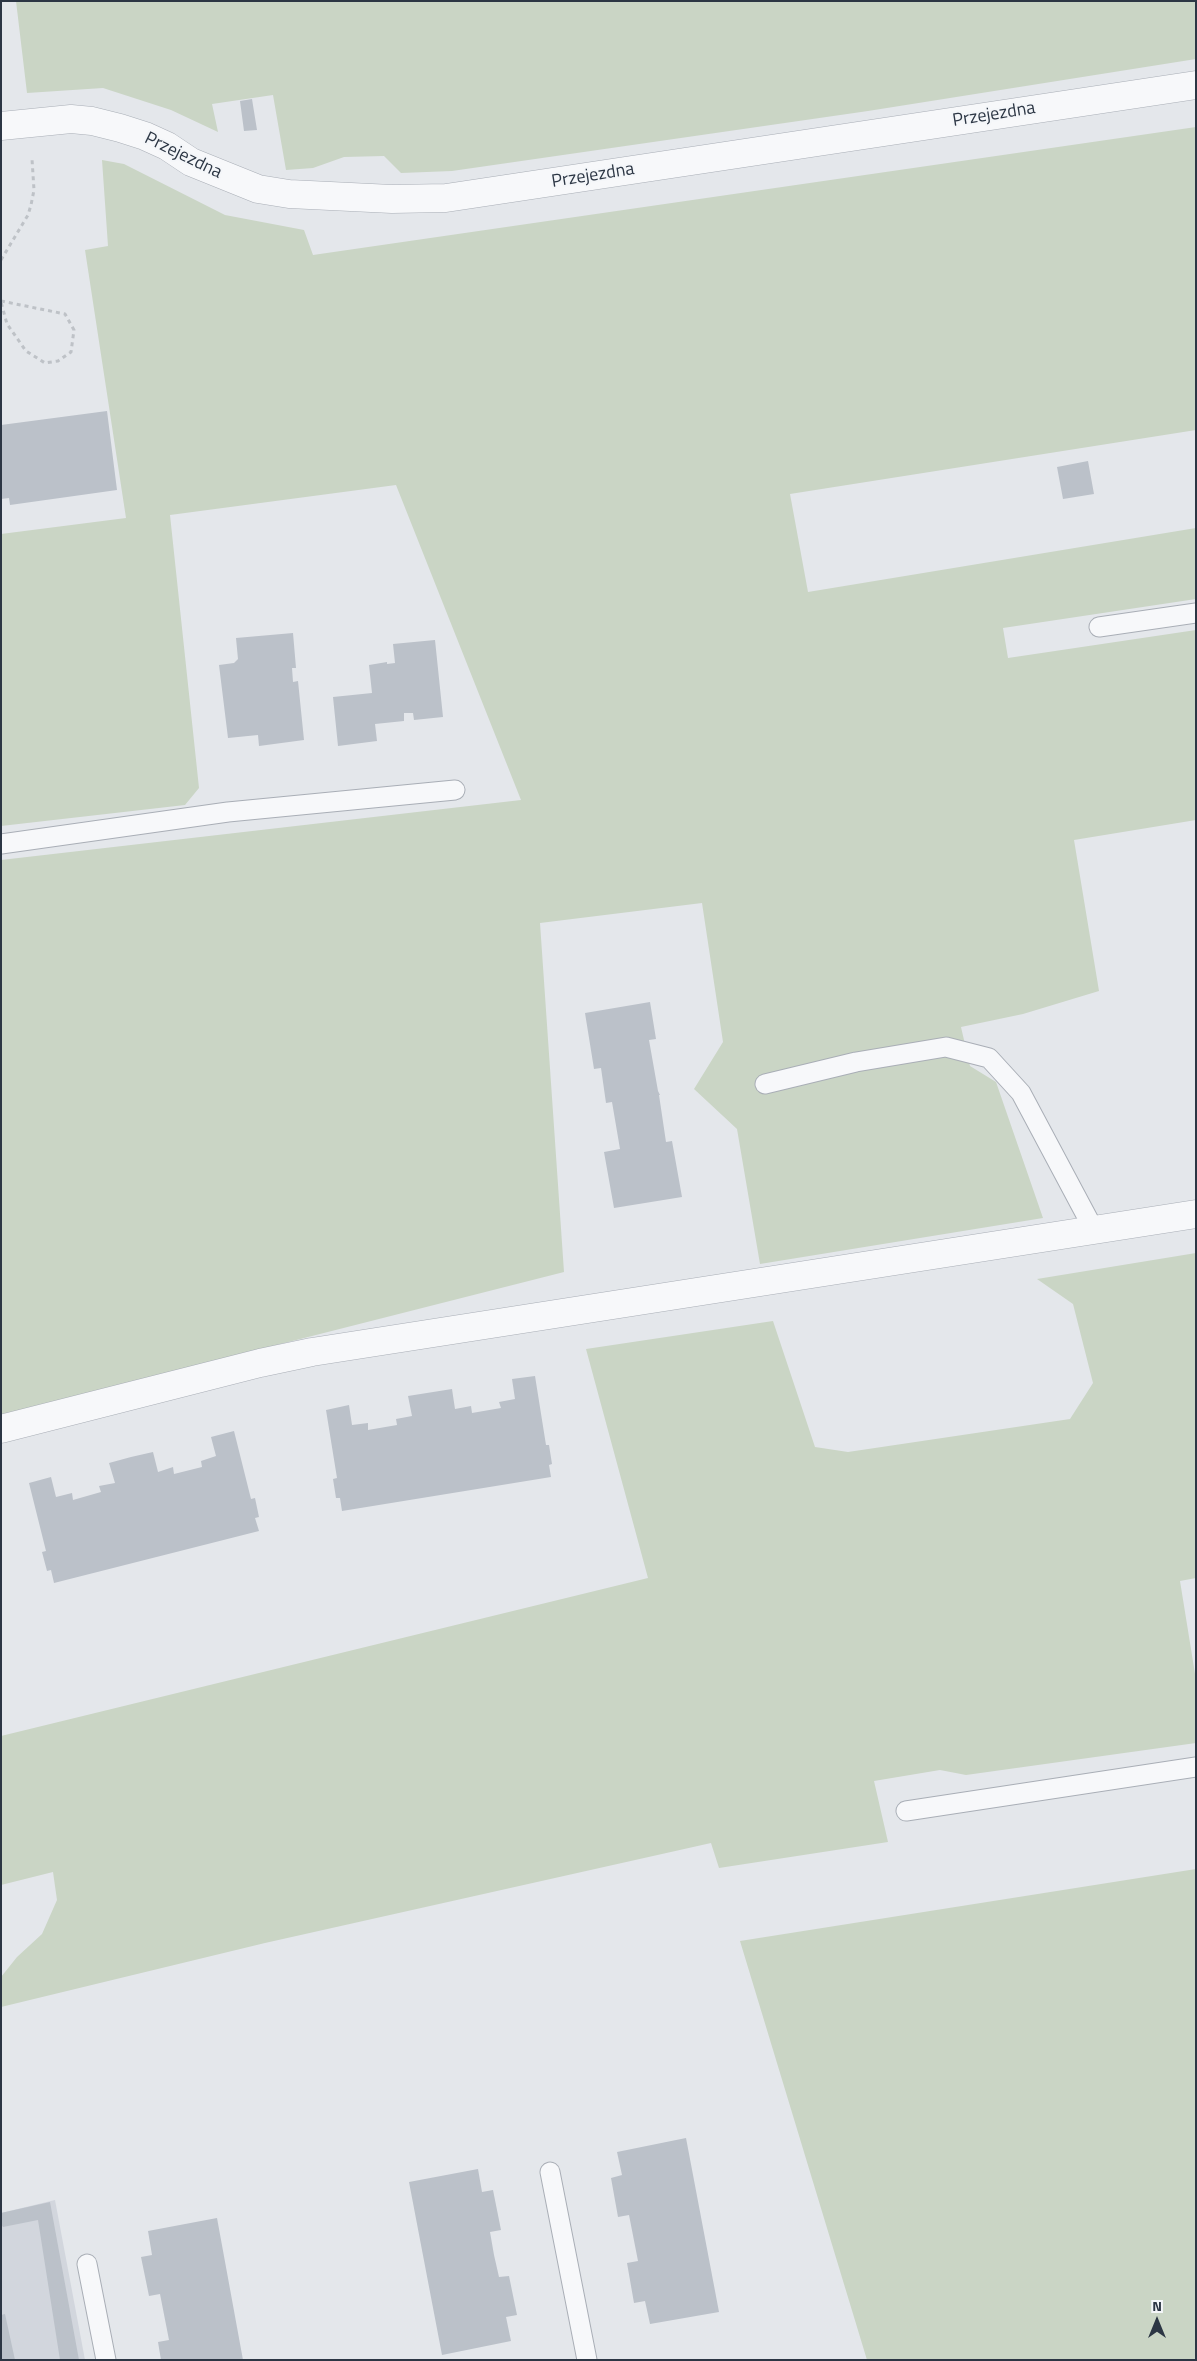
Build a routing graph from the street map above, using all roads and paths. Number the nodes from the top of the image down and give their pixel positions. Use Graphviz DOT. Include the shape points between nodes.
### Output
graph roads {
  1 [pos="1196,85"];
  2 [pos="1,126"];
  3 [pos="32,150"];
  4 [pos="1,260"];
  5 [pos="1,302"];
  6 [pos="1196,613"];
  7 [pos="1099,627"];
  8 [pos="455,790"];
  9 [pos="1,844"];
  10 [pos="766,1084"];
  11 [pos="1196,1214"];
  12 [pos="1094,1230"];
  13 [pos="1,1429"];
  14 [pos="1196,1767"];
  15 [pos="906,1811"];
  16 [pos="550,2172"];
  17 [pos="87,2264"];
  18 [pos="106,2360"];
  19 [pos="587,2360"];
  1 -- 2 [label="street, Przejezdna" via="446,198 392,199 289,194 258,189 191,162 145,136 92,121 71,119"];
  3 -- 4 [label="path" via="32,205"];
  5 -- 5 [label="path" via="65,314 74,330 71,352 58,361 45,363 26,351 7,324"];
  6 -- 7 [label="lane"];
  8 -- 9 [label="lane" via="228,812"];
  10 -- 12 [label="lane" via="856,1062 946,1047 990,1058 1021,1094"];
  11 -- 12 [label="street"];
  12 -- 13 [label="street" via="312,1352"];
  14 -- 15 [label="lane"];
  16 -- 19 [label="lane"];
  17 -- 18 [label="lane"];
}
